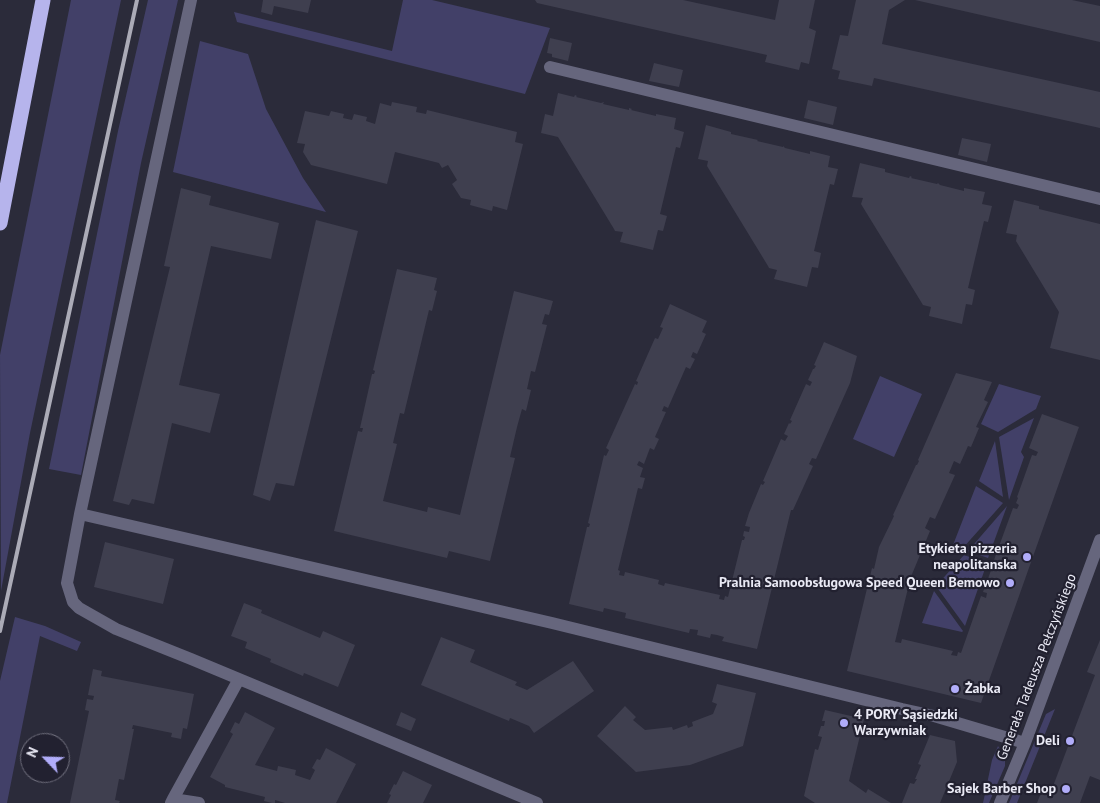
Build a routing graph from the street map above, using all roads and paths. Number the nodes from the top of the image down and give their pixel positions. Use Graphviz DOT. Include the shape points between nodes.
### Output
graph roads {
  1 [pos="43,0"];
  2 [pos="191,0"];
  3 [pos="550,67"];
  4 [pos="1100,198"];
  5 [pos="0,223"];
  6 [pos="80,514"];
  7 [pos="1100,540"];
  8 [pos="239,678"];
  9 [pos="1025,744"];
  10 [pos="172,801"];
  11 [pos="198,803"];
  12 [pos="538,803"];
  13 [pos="1000,803"];
  1 -- 5 [label="highway"];
  2 -- 6 [label="street"];
  3 -- 4 [label="street"];
  6 -- 8 [label="street" via="67,583 79,608 116,629"];
  6 -- 9 [label="street" via="536,619 934,716"];
  7 -- 9 [label="street, Generała Tadeusza Pełczyńskiego"];
  8 -- 10 [label="street"];
  8 -- 12 [label="street"];
  9 -- 13 [label="street, Generała Tadeusza Pełczyńskiego"];
  10 -- 11 [label="street"];
}
